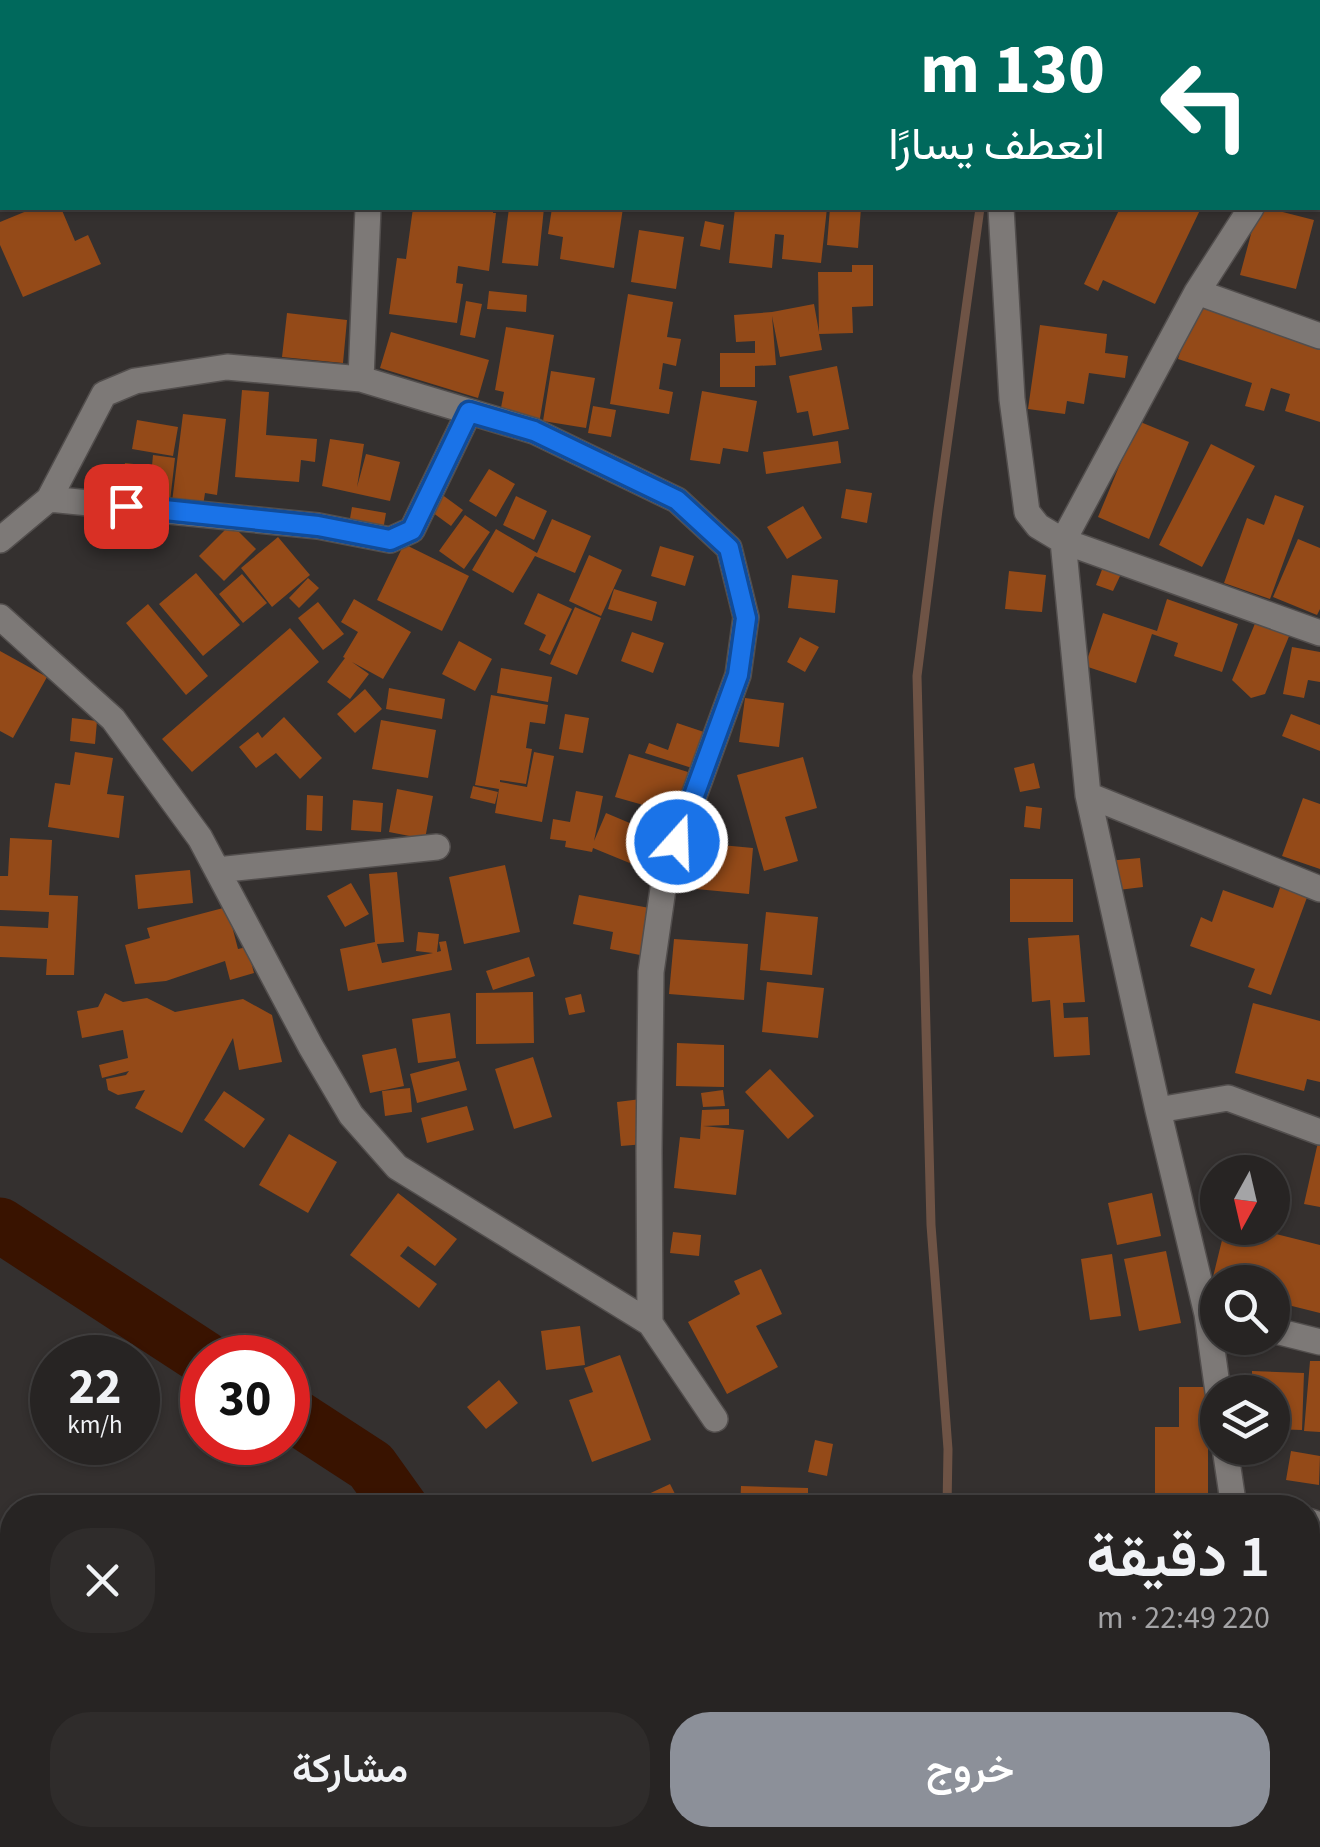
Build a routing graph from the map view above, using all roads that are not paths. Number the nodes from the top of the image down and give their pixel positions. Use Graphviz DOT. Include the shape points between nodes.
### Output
graph roads {
  1 [pos="368,210"];
  2 [pos="1001,210"];
  3 [pos="1250,210"];
  4 [pos="1197,292"];
  5 [pos="1320,336"];
  6 [pos="361,379"];
  7 [pos="469,412"];
  8 [pos="49,498"];
  9 [pos="0,540"];
  10 [pos="1063,541"];
  11 [pos="0,617"];
  12 [pos="1320,634"];
  13 [pos="1088,795"];
  14 [pos="437,846"];
  15 [pos="217,870"];
  16 [pos="1320,889"];
  17 [pos="1158,1110"];
  18 [pos="1320,1132"];
  19 [pos="1200,1270"];
  20 [pos="650,1323"];
  21 [pos="1290,1334"];
  22 [pos="1320,1342"];
  23 [pos="715,1419"];
  24 [pos="1229,1465"];
  25 [pos="1237,1495"];
  1 -- 6 [label="street"];
  2 -- 10 [label="street" via="1012,399 1027,512"];
  3 -- 4 [label="street"];
  4 -- 5 [label="street"];
  4 -- 10 [label="street"];
  6 -- 7 [label="street"];
  6 -- 8 [label="street" via="227,367 135,381 104,394"];
  7 -- 8 [label="street" via="412,530 390,540 318,526"];
  7 -- 20 [label="street" via="534,431 677,500 729,548 746,618 738,675 665,875 651,972"];
  8 -- 9 [label="street"];
  10 -- 12 [label="street"];
  10 -- 13 [label="street"];
  11 -- 15 [label="street" via="114,719"];
  13 -- 16 [label="street"];
  13 -- 17 [label="street"];
  14 -- 15 [label="street"];
  15 -- 20 [label="street" via="351,1115 397,1166"];
  17 -- 18 [label="street" via="1228,1098"];
  17 -- 19 [label="street"];
  20 -- 23 [label="street"];
  21 -- 22 [label="street"];
  24 -- 25 [label="street"];
}
